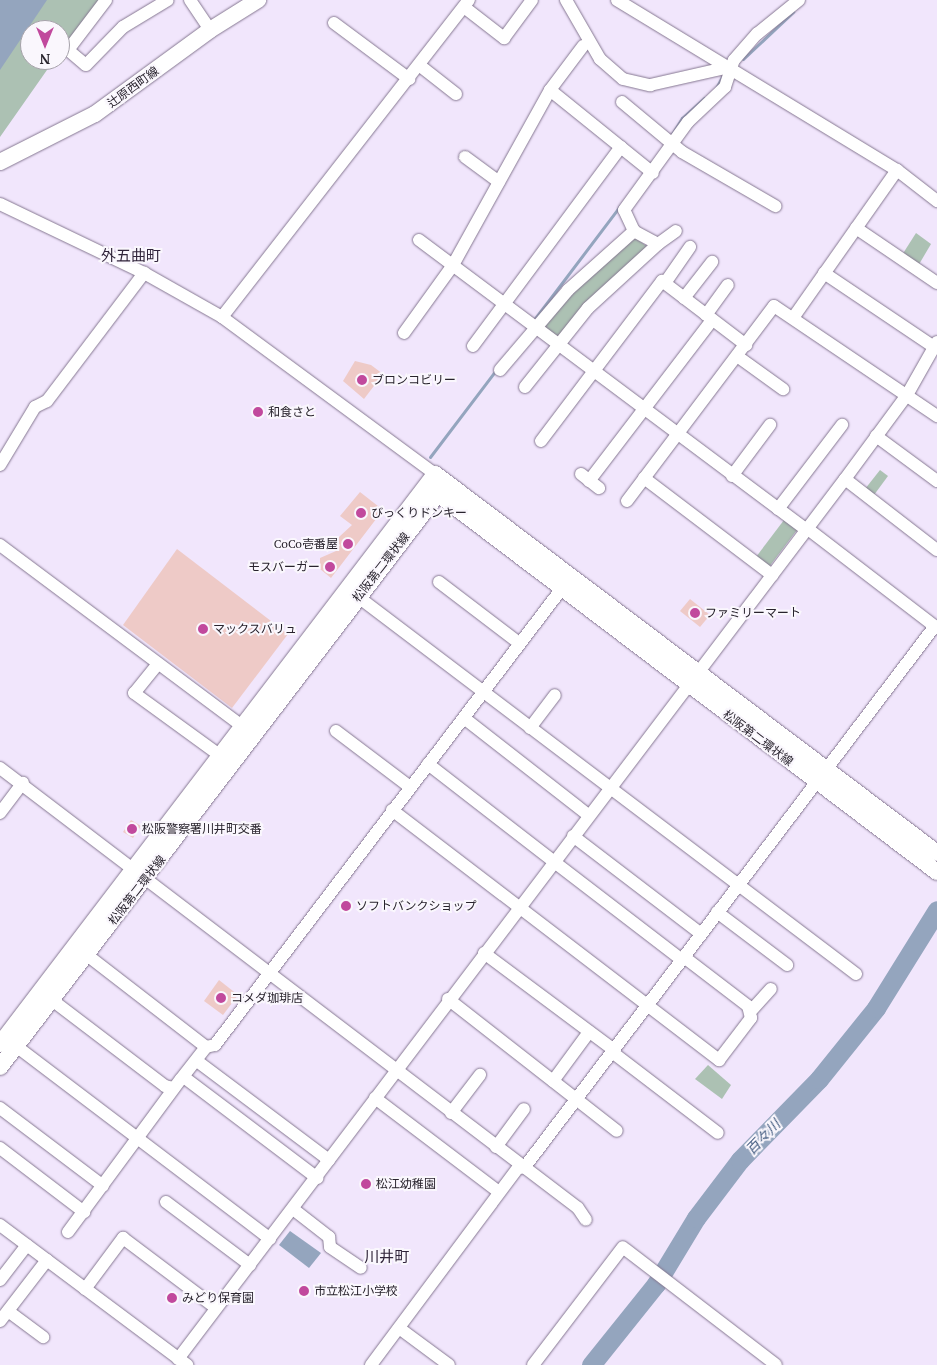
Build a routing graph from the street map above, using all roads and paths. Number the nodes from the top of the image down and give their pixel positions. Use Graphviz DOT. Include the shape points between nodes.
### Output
graph roads {
  1 [pos="106,0"];
  2 [pos="168,0"];
  3 [pos="190,0"];
  4 [pos="258,0"];
  5 [pos="532,0"];
  6 [pos="566,0"];
  7 [pos="617,0"];
  8 [pos="799,0"];
  9 [pos="467,3"];
  10 [pos="334,23"];
  11 [pos="210,30"];
  12 [pos="582,46"];
  13 [pos="419,65"];
  14 [pos="731,69"];
  15 [pos="409,79"];
  16 [pos="550,90"];
  17 [pos="456,94"];
  18 [pos="622,102"];
  19 [pos="669,140"];
  20 [pos="621,147"];
  21 [pos="465,157"];
  22 [pos="0,162"];
  23 [pos="648,170"];
  24 [pos="897,170"];
  25 [pos="499,182"];
  26 [pos="937,202"];
  27 [pos="0,204"];
  28 [pos="775,206"];
  29 [pos="856,228"];
  30 [pos="634,231"];
  31 [pos="676,231"];
  32 [pos="419,240"];
  33 [pos="658,244"];
  34 [pos="690,247"];
  35 [pos="712,262"];
  36 [pos="453,265"];
  37 [pos="144,273"];
  38 [pos="824,273"];
  39 [pos="665,283"];
  40 [pos="937,284"];
  41 [pos="728,285"];
  42 [pos="684,298"];
  43 [pos="503,303"];
  44 [pos="222,317"];
  45 [pos="709,317"];
  46 [pos="793,318"];
  47 [pos="532,325"];
  48 [pos="404,333"];
  49 [pos="558,344"];
  50 [pos="936,344"];
  51 [pos="746,345"];
  52 [pos="473,346"];
  53 [pos="737,356"];
  54 [pos="500,370"];
  55 [pos="593,371"];
  56 [pos="525,387"];
  57 [pos="783,389"];
  58 [pos="907,395"];
  59 [pos="644,409"];
  60 [pos="937,416"];
  61 [pos="842,424"];
  62 [pos="770,425"];
  63 [pos="678,434"];
  64 [pos="876,436"];
  65 [pos="541,441"];
  66 [pos="0,465"];
  67 [pos="434,474"];
  68 [pos="732,476"];
  69 [pos="644,478"];
  70 [pos="844,479"];
  71 [pos="590,481"];
  72 [pos="937,481"];
  73 [pos="438,494"];
  74 [pos="627,501"];
  75 [pos="778,509"];
  76 [pos="807,530"];
  77 [pos="0,546"];
  78 [pos="937,550"];
  79 [pos="772,575"];
  80 [pos="438,582"];
  81 [pos="563,587"];
  82 [pos="357,596"];
  83 [pos="936,627"];
  84 [pos="519,642"];
  85 [pos="157,664"];
  86 [pos="695,679"];
  87 [pos="483,692"];
  88 [pos="555,695"];
  89 [pos="464,718"];
  90 [pos="241,725"];
  91 [pos="530,728"];
  92 [pos="336,731"];
  93 [pos="218,754"];
  94 [pos="428,764"];
  95 [pos="0,768"];
  96 [pos="821,776"];
  97 [pos="22,783"];
  98 [pos="410,787"];
  99 [pos="610,788"];
  100 [pos="392,810"];
  101 [pos="0,813"];
  102 [pos="588,815"];
  103 [pos="573,836"];
  104 [pos="937,854"];
  105 [pos="553,861"];
  106 [pos="937,872"];
  107 [pos="141,873"];
  108 [pos="737,885"];
  109 [pos="519,907"];
  110 [pos="717,912"];
  111 [pos="701,934"];
  112 [pos="484,953"];
  113 [pos="87,955"];
  114 [pos="683,959"];
  115 [pos="787,965"];
  116 [pos="269,974"];
  117 [pos="856,974"];
  118 [pos="771,989"];
  119 [pos="448,999"];
  120 [pos="52,1000"];
  121 [pos="648,1005"];
  122 [pos="750,1012"];
  123 [pos="589,1032"];
  124 [pos="8,1045"];
  125 [pos="206,1048"];
  126 [pos="613,1051"];
  127 [pos="197,1061"];
  128 [pos="0,1067"];
  129 [pos="394,1071"];
  130 [pos="480,1075"];
  131 [pos="185,1078"];
  132 [pos="554,1081"];
  133 [pos="174,1088"];
  134 [pos="375,1098"];
  135 [pos="577,1098"];
  136 [pos="0,1108"];
  137 [pos="524,1109"];
  138 [pos="451,1114"];
  139 [pos="617,1131"];
  140 [pos="718,1133"];
  141 [pos="138,1139"];
  142 [pos="496,1147"];
  143 [pos="0,1148"];
  144 [pos="329,1160"];
  145 [pos="522,1166"];
  146 [pos="317,1178"];
  147 [pos="103,1186"];
  148 [pos="495,1189"];
  149 [pos="166,1202"];
  150 [pos="293,1209"];
  151 [pos="84,1212"];
  152 [pos="586,1220"];
  153 [pos="0,1225"];
  154 [pos="68,1232"];
  155 [pos="270,1239"];
  156 [pos="27,1245"];
  157 [pos="47,1260"];
  158 [pos="250,1265"];
  159 [pos="361,1268"];
  160 [pos="0,1280"];
  161 [pos="85,1289"];
  162 [pos="216,1308"];
  163 [pos="4,1316"];
  164 [pos="399,1328"];
  165 [pos="43,1337"];
  166 [pos="178,1362"];
  167 [pos="373,1364"];
  168 [pos="449,1365"];
  169 [pos="533,1365"];
  170 [pos="776,1365"];
  1 -- 2 [label="street" via="68,50 86,66 123,27"];
  3 -- 11 [label="street"];
  4 -- 11 [label="main road, 辻原西町線"];
  5 -- 9 [label="street" via="504,38"];
  6 -- 14 [label="street" via="600,59 623,79 650,84"];
  7 -- 14 [label="street"];
  8 -- 14 [label="street" via="757,34"];
  9 -- 13 [label="street"];
  10 -- 15 [label="street"];
  11 -- 22 [label="main road, 辻原西町線" via="95,114"];
  12 -- 16 [label="street"];
  13 -- 15 [label="street"];
  13 -- 17 [label="street"];
  14 -- 19 [label="street" via="721,92"];
  14 -- 24 [label="street"];
  15 -- 44 [label="street"];
  16 -- 20 [label="street"];
  16 -- 25 [label="street"];
  18 -- 19 [label="street"];
  19 -- 23 [label="street"];
  19 -- 28 [label="street" via="682,152 719,170 724,180"];
  20 -- 23 [label="street"];
  20 -- 43 [label="street"];
  21 -- 25 [label="street"];
  23 -- 30 [label="street" via="624,210"];
  24 -- 26 [label="street"];
  24 -- 29 [label="street"];
  25 -- 36 [label="street"];
  27 -- 37 [label="street"];
  29 -- 38 [label="street"];
  29 -- 40 [label="street"];
  30 -- 33 [label="street"];
  30 -- 47 [label="street"];
  31 -- 33 [label="street"];
  32 -- 36 [label="street"];
  33 -- 49 [label="street" via="596,299"];
  34 -- 39 [label="street"];
  35 -- 42 [label="street"];
  36 -- 43 [label="street"];
  36 -- 48 [label="street"];
  37 -- 44 [label="street"];
  37 -- 66 [label="street" via="47,401 35,407"];
  38 -- 46 [label="street"];
  38 -- 50 [label="street"];
  39 -- 42 [label="street"];
  39 -- 55 [label="street" via="662,281"];
  41 -- 45 [label="street"];
  42 -- 45 [label="street"];
  43 -- 47 [label="street"];
  43 -- 52 [label="street"];
  44 -- 67 [label="street"];
  45 -- 51 [label="street"];
  45 -- 59 [label="street"];
  46 -- 51 [label="street" via="774,306"];
  46 -- 58 [label="street" via="828,346"];
  47 -- 49 [label="street"];
  47 -- 54 [label="street"];
  49 -- 55 [label="street"];
  49 -- 56 [label="street"];
  50 -- 58 [label="street"];
  51 -- 53 [label="street"];
  53 -- 57 [label="street"];
  53 -- 63 [label="street"];
  55 -- 59 [label="street"];
  55 -- 65 [label="street"];
  58 -- 60 [label="street"];
  58 -- 64 [label="street"];
  59 -- 63 [label="street"];
  59 -- 71 [label="street"];
  61 -- 75 [label="street"];
  62 -- 68 [label="street"];
  63 -- 68 [label="street"];
  63 -- 69 [label="street"];
  64 -- 70 [label="street"];
  64 -- 72 [label="street"];
  67 -- 73 [label="street"];
  67 -- 86 [label="main road, 松阪第二環状線"];
  67 -- 90 [label="main road, 松阪第二環状線"];
  68 -- 75 [label="street"];
  69 -- 74 [label="street"];
  69 -- 79 [label="street"];
  70 -- 76 [label="street"];
  70 -- 78 [label="street"];
  73 -- 81 [label="main road, 松阪第二環状線"];
  73 -- 82 [label="main road, 松阪第二環状線"];
  75 -- 76 [label="street"];
  76 -- 79 [label="street"];
  76 -- 83 [label="street"];
  77 -- 85 [label="street"];
  79 -- 86 [label="street"];
  80 -- 84 [label="street"];
  81 -- 84 [label="street"];
  81 -- 86 [label="main road, 松阪第二環状線"];
  82 -- 87 [label="street"];
  82 -- 107 [label="main road, 松阪第二環状線"];
  83 -- 96 [label="street"];
  84 -- 87 [label="street"];
  85 -- 90 [label="street"];
  85 -- 93 [label="street" via="134,693"];
  86 -- 96 [label="main road, 松阪第二環状線"];
  86 -- 99 [label="street"];
  87 -- 89 [label="street"];
  87 -- 91 [label="street"];
  88 -- 91 [label="street"];
  89 -- 94 [label="street"];
  89 -- 102 [label="street"];
  90 -- 93 [label="main road, 松阪第二環状線"];
  91 -- 99 [label="street"];
  92 -- 98 [label="street"];
  93 -- 107 [label="main road, 松阪第二環状線"];
  94 -- 98 [label="street"];
  94 -- 105 [label="street"];
  95 -- 97 [label="street"];
  96 -- 104 [label="main road, 松阪第二環状線"];
  96 -- 106 [label="main road, 松阪第二環状線"];
  96 -- 108 [label="street"];
  97 -- 101 [label="street"];
  97 -- 107 [label="street"];
  98 -- 100 [label="street"];
  99 -- 102 [label="street"];
  99 -- 108 [label="street"];
  100 -- 109 [label="street"];
  100 -- 116 [label="street"];
  102 -- 103 [label="street"];
  103 -- 105 [label="street"];
  103 -- 111 [label="street"];
  105 -- 109 [label="street"];
  105 -- 114 [label="street"];
  107 -- 113 [label="main road, 松阪第二環状線"];
  107 -- 116 [label="street"];
  107 -- 124 [label="main road, 松阪第二環状線"];
  108 -- 110 [label="street"];
  108 -- 117 [label="street"];
  109 -- 112 [label="street"];
  109 -- 121 [label="street"];
  110 -- 111 [label="street"];
  110 -- 115 [label="street"];
  111 -- 114 [label="street"];
  112 -- 119 [label="street"];
  112 -- 123 [label="street"];
  113 -- 120 [label="main road, 松阪第二環状線"];
  113 -- 125 [label="street"];
  114 -- 121 [label="street"];
  114 -- 122 [label="street" via="748,1006"];
  116 -- 125 [label="street" via="214,1045"];
  116 -- 129 [label="street"];
  118 -- 122 [label="street"];
  119 -- 129 [label="street"];
  119 -- 132 [label="street"];
  120 -- 124 [label="main road, 松阪第二環状線"];
  120 -- 133 [label="street" via="165,1086"];
  121 -- 122 [label="street" via="719,1060 751,1018"];
  121 -- 126 [label="street"];
  123 -- 126 [label="street"];
  123 -- 132 [label="street"];
  124 -- 128 [label="main road, 松阪第二環状線"];
  124 -- 141 [label="street"];
  125 -- 127 [label="street"];
  126 -- 135 [label="street"];
  126 -- 140 [label="street"];
  127 -- 131 [label="street"];
  127 -- 144 [label="street"];
  129 -- 134 [label="street"];
  129 -- 138 [label="street"];
  130 -- 138 [label="street"];
  131 -- 133 [label="street"];
  131 -- 146 [label="street"];
  132 -- 135 [label="street"];
  133 -- 141 [label="street"];
  134 -- 144 [label="street"];
  134 -- 148 [label="street"];
  135 -- 139 [label="street"];
  135 -- 145 [label="street"];
  136 -- 147 [label="street"];
  137 -- 142 [label="street"];
  138 -- 142 [label="street"];
  141 -- 147 [label="street"];
  141 -- 155 [label="street"];
  142 -- 145 [label="street"];
  143 -- 151 [label="street"];
  144 -- 146 [label="street"];
  145 -- 152 [label="street" via="578,1208"];
  145 -- 164 [label="street"];
  146 -- 150 [label="street"];
  147 -- 151 [label="street"];
  149 -- 158 [label="street"];
  150 -- 155 [label="street"];
  150 -- 159 [label="street" via="329,1237 330,1247"];
  151 -- 154 [label="street"];
  153 -- 156 [label="street"];
  155 -- 158 [label="street"];
  156 -- 157 [label="street"];
  156 -- 160 [label="street"];
  157 -- 161 [label="street"];
  157 -- 163 [label="street"];
  158 -- 162 [label="street"];
  161 -- 162 [label="street" via="123,1238"];
  161 -- 166 [label="street"];
  162 -- 166 [label="street"];
  163 -- 165 [label="street"];
  164 -- 167 [label="street"];
  164 -- 168 [label="street"];
  169 -- 170 [label="street" via="624,1248"];
}
